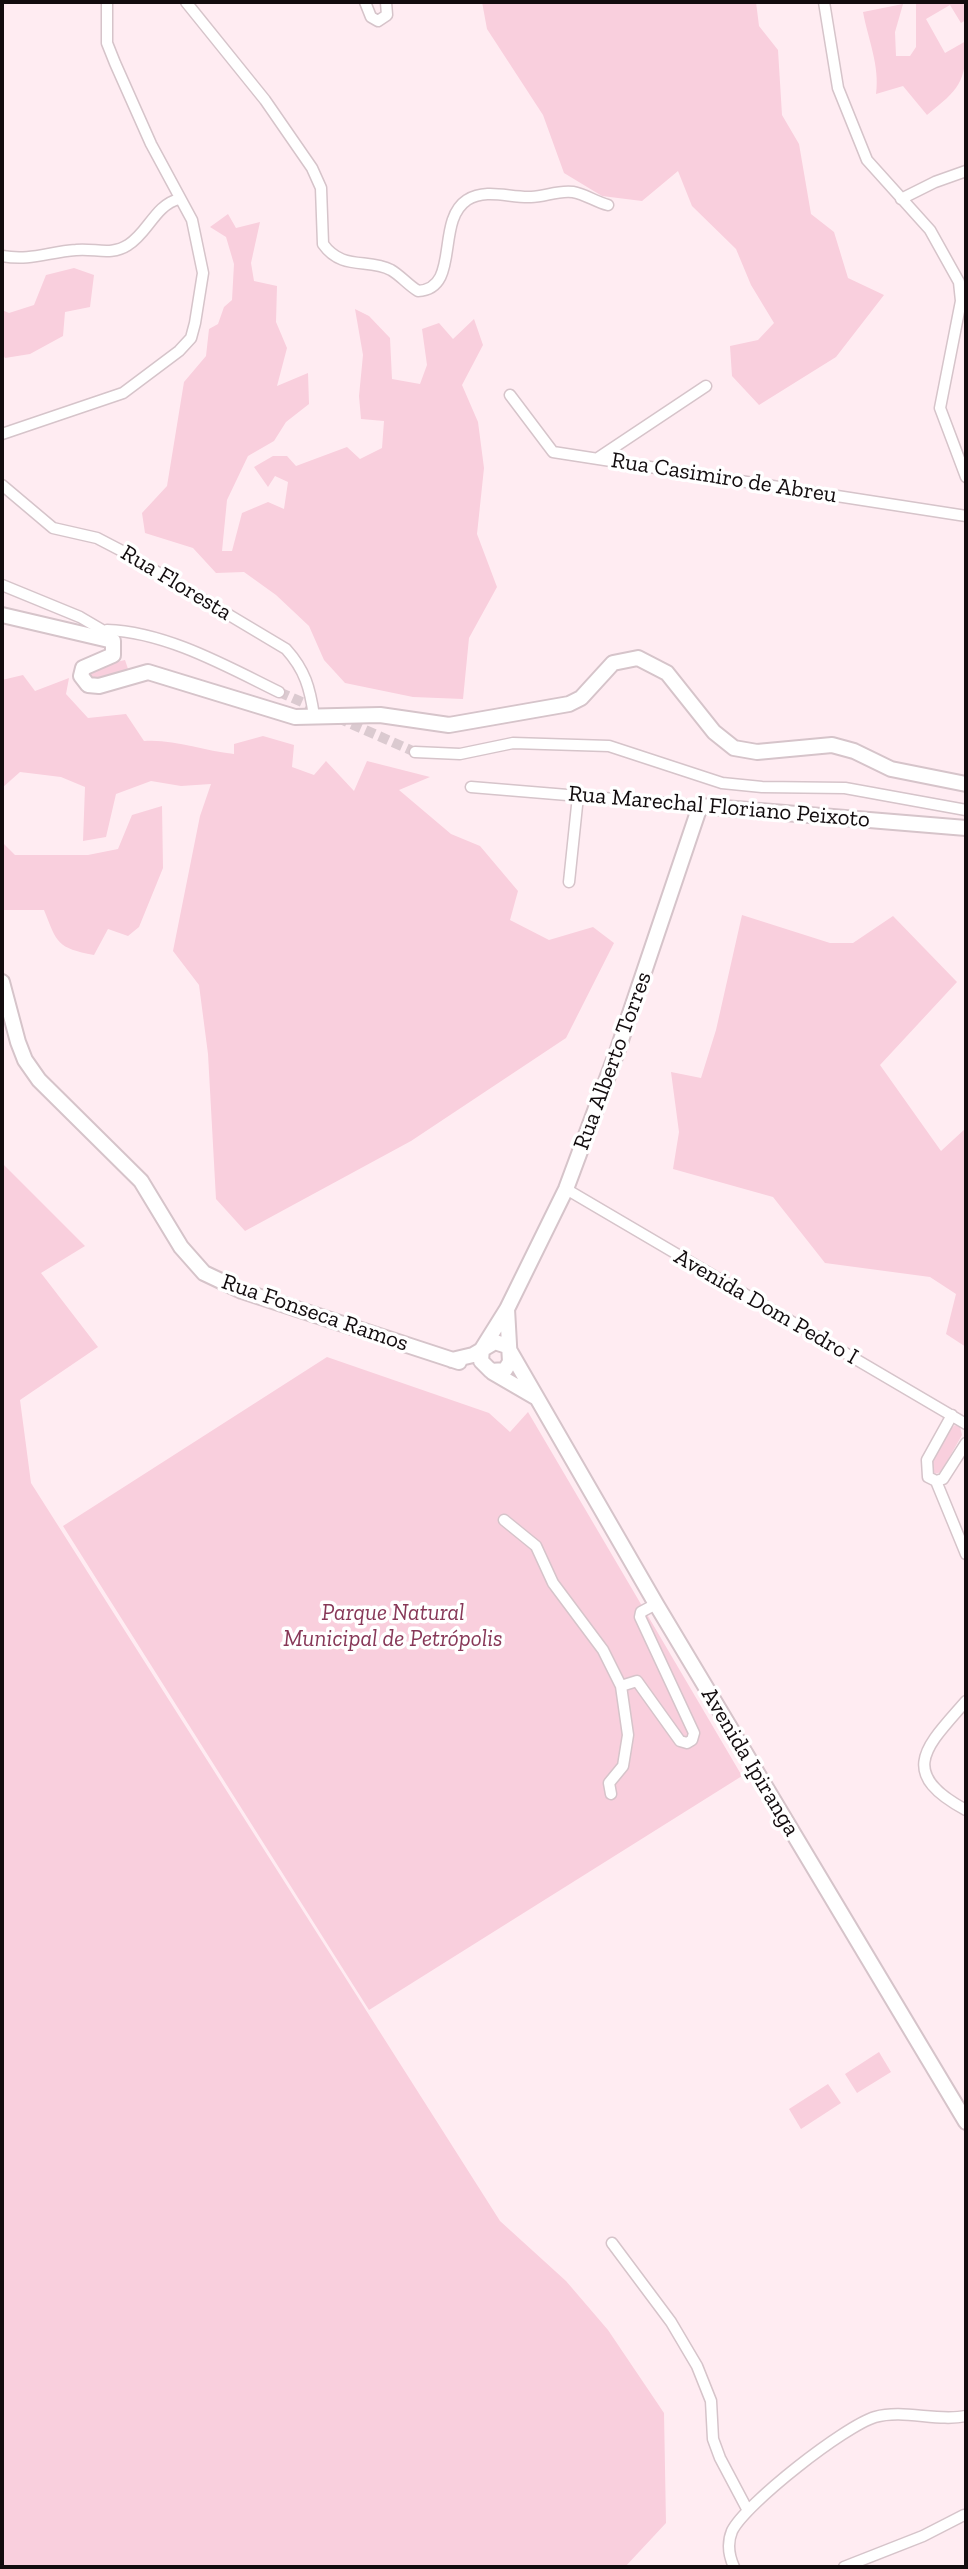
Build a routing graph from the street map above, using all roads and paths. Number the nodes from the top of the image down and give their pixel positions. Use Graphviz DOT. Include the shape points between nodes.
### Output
graph roads {
  1 [pos="107,2"];
  2 [pos="187,2"];
  3 [pos="365,2"];
  4 [pos="386,2"];
  5 [pos="824,2"];
  6 [pos="966,171"];
  7 [pos="901,199"];
  8 [pos="179,200"];
  9 [pos="608,205"];
  10 [pos="2,256"];
  11 [pos="706,386"];
  12 [pos="510,395"];
  13 [pos="2,434"];
  14 [pos="598,458"];
  15 [pos="966,477"];
  16 [pos="2,485"];
  17 [pos="966,516"];
  18 [pos="2,585"];
  19 [pos="2,615"];
  20 [pos="110,636"];
  21 [pos="279,692"];
  22 [pos="314,716"];
  23 [pos="415,752"];
  24 [pos="966,784"];
  25 [pos="471,787"];
  26 [pos="578,796"];
  27 [pos="700,806"];
  28 [pos="966,810"];
  29 [pos="966,828"];
  30 [pos="569,882"];
  31 [pos="2,982"];
  32 [pos="566,1189"];
  33 [pos="507,1309"];
  34 [pos="482,1349"];
  35 [pos="510,1351"];
  36 [pos="452,1360"];
  37 [pos="491,1371"];
  38 [pos="539,1399"];
  39 [pos="951,1415"];
  40 [pos="966,1424"];
  41 [pos="966,1443"];
  42 [pos="936,1481"];
  43 [pos="504,1520"];
  44 [pos="966,1554"];
  45 [pos="656,1604"];
  46 [pos="621,1686"];
  47 [pos="966,1700"];
  48 [pos="611,1794"];
  49 [pos="966,1810"];
  50 [pos="966,2122"];
  51 [pos="612,2243"];
  52 [pos="966,2416"];
  53 [pos="747,2509"];
  54 [pos="964,2515"];
  55 [pos="734,2567"];
  56 [pos="844,2567"];
  1 -- 8 [label="street" via="107,43"];
  2 -- 9 [label="street" via="312,168 321,188 323,244 328,252 348,262 391,270 418,291 428,290 440,281 450,227 459,207 469,199 485,194 534,197 566,192"];
  3 -- 4 [label="street" via="371,17 378,21 387,15"];
  5 -- 7 [label="street" via="838,88 848,119 867,160"];
  6 -- 7 [label="street"];
  7 -- 15 [label="street" via="930,230 959,282 961,301 940,408"];
  8 -- 10 [label="street" via="163,206 138,238 112,252 78,249 25,260"];
  8 -- 13 [label="street" via="192,220 203,273 191,338 123,393"];
  11 -- 14 [label="street"];
  12 -- 14 [label="street, Rua Casimiro de Abreu" via="553,452"];
  14 -- 17 [label="street, Rua Casimiro de Abreu"];
  16 -- 22 [label="street, Rua Floresta" via="53,528 97,538 286,649 310,686"];
  18 -- 20 [label="street"];
  19 -- 20 [label="main road"];
  20 -- 21 [label="street" via="133,631"];
  20 -- 22 [label="main road" via="113,655 83,668 81,676 88,685 148,671 277,713"];
  22 -- 24 [label="main road" via="380,715 449,725 497,719 575,702 606,668 638,658 667,673 714,732 734,748 757,752 832,745 891,769"];
  23 -- 28 [label="street" via="460,754 513,743 591,743 722,783 845,788"];
  25 -- 26 [label="street, Rua Marechal Floriano Peixoto"];
  26 -- 27 [label="street, Rua Marechal Floriano Peixoto"];
  26 -- 30 [label="street"];
  27 -- 29 [label="main road, Rua Marechal Floriano Peixoto"];
  27 -- 32 [label="main road, Rua Alberto Torres"];
  31 -- 36 [label="main road, Rua Fonseca Ramos" via="18,1042 38,1080 141,1181 181,1247 204,1273 242,1291"];
  32 -- 33 [label="main road, Rua Alberto Torres"];
  32 -- 39 [label="street, Avenida Dom Pedro I"];
  33 -- 34 [label="main road, Rua Alberto Torres"];
  33 -- 35 [label="main road"];
  34 -- 35 [label="main road" via="499,1342"];
  34 -- 36 [label="main road"];
  34 -- 37 [label="main road" via="481,1361"];
  35 -- 37 [label="main road" via="508,1366"];
  35 -- 38 [label="main road, Avenida Ipiranga"];
  36 -- 37 [label="main road, Rua Fonseca Ramos"];
  37 -- 38 [label="main road"];
  38 -- 45 [label="main road, Avenida Ipiranga"];
  39 -- 40 [label="street, Avenida Dom Pedro I"];
  39 -- 42 [label="street" via="925,1466 928,1477"];
  41 -- 42 [label="street" via="948,1475"];
  42 -- 44 [label="street"];
  43 -- 46 [label="street" via="536,1546 553,1583 603,1650"];
  45 -- 46 [label="street" via="640,1617 692,1725 692,1740 680,1741 637,1681"];
  45 -- 50 [label="main road, Avenida Ipiranga"];
  46 -- 48 [label="street" via="628,1735 623,1766 609,1783"];
  47 -- 49 [label="street" via="924,1754 934,1787"];
  51 -- 53 [label="street" via="671,2322 697,2366 712,2401 713,2438"];
  52 -- 53 [label="street" via="892,2415 863,2421"];
  53 -- 55 [label="street" via="729,2544"];
  54 -- 56 [label="street"];
}
